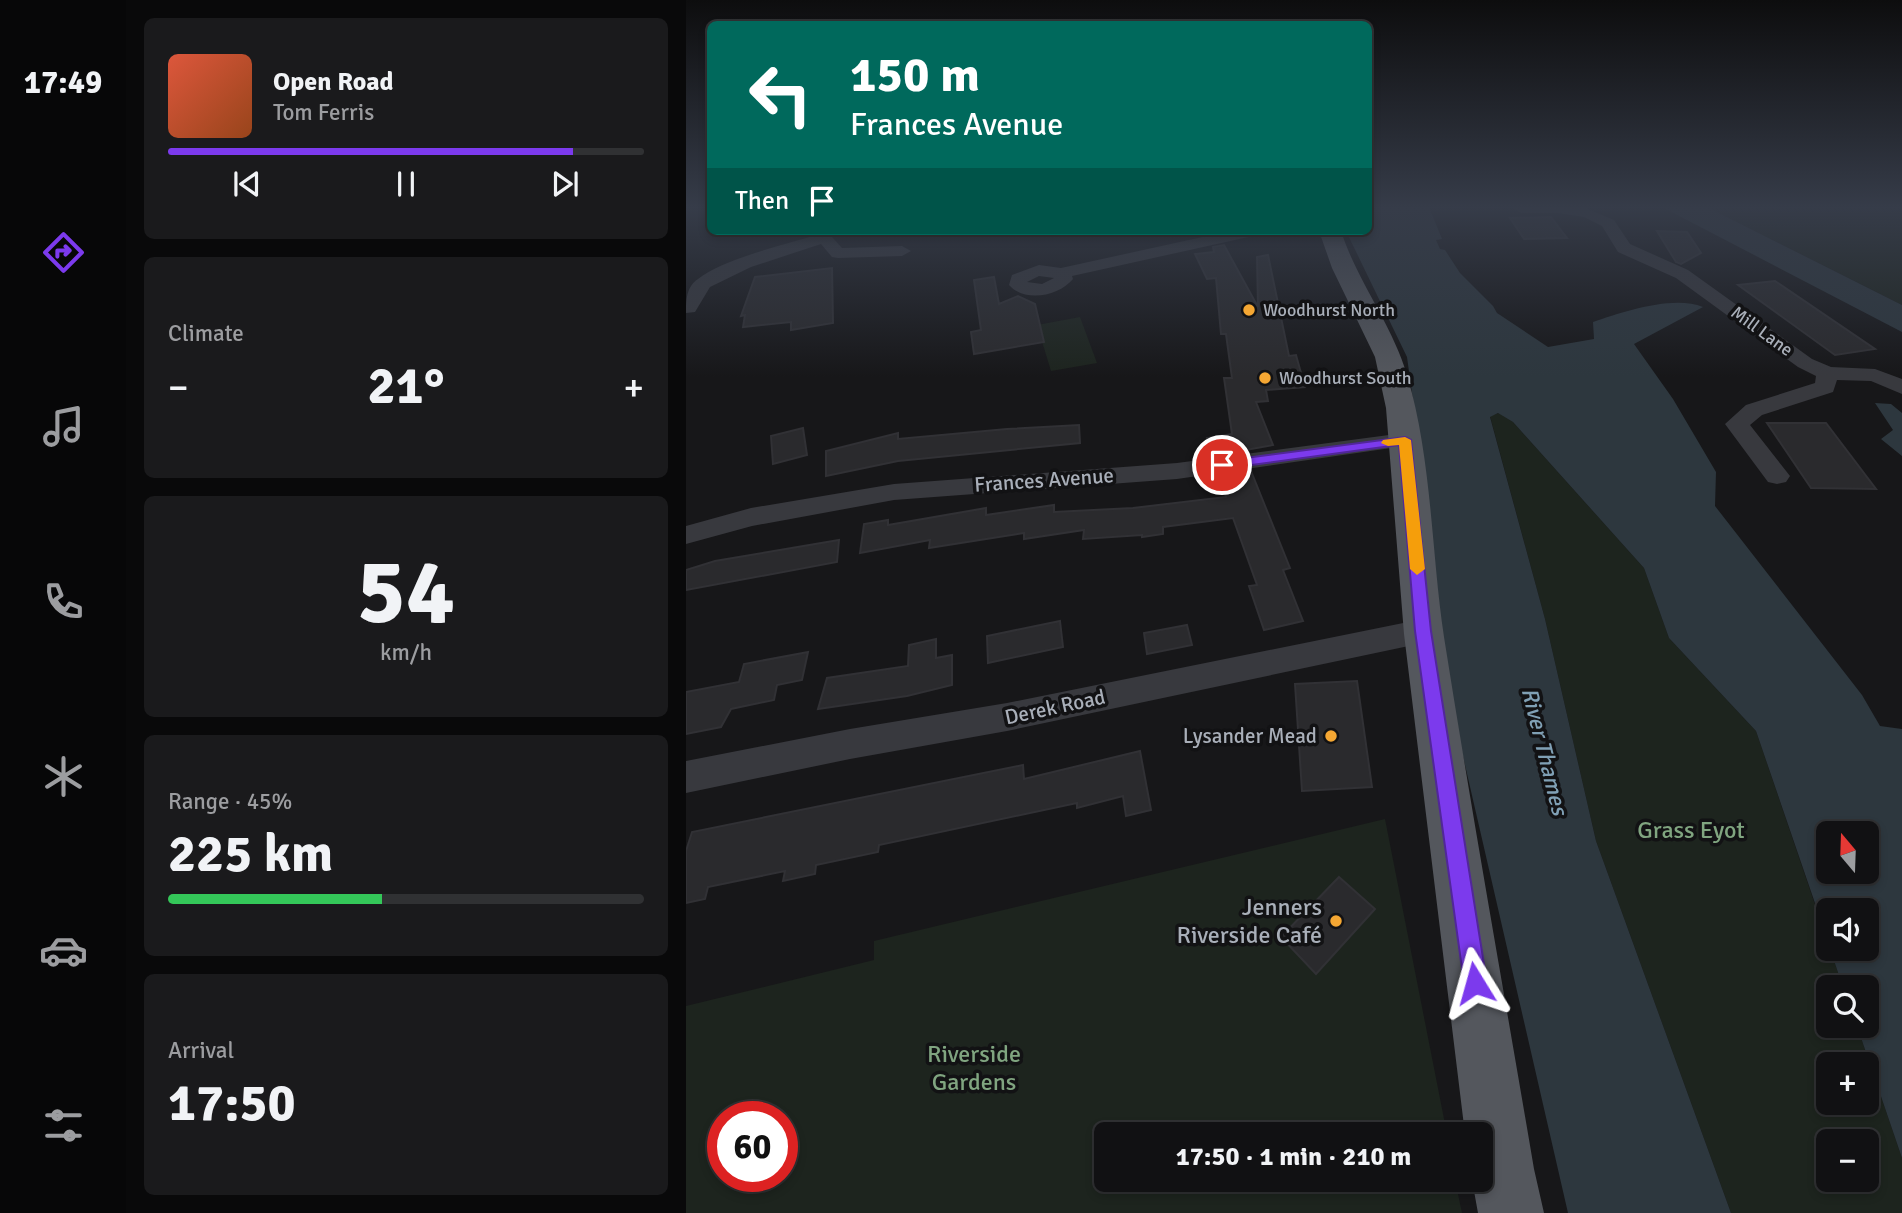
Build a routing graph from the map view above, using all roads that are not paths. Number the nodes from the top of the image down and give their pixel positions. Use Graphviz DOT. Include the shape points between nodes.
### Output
graph roads {
  1 [pos="744,264"];
  2 [pos="1104,264"];
  3 [pos="1342,264"];
  4 [pos="1659,264"];
  5 [pos="1061,273"];
  6 [pos="688,308"];
  7 [pos="1827,373"];
  8 [pos="1902,387"];
  9 [pos="1405,440"];
  10 [pos="1777,476"];
  11 [pos="686,535"];
  12 [pos="1423,631"];
  13 [pos="686,777"];
  14 [pos="1511,1213"];
  1 -- 6 [label="street" via="703,284"];
  2 -- 5 [label="street"];
  3 -- 9 [label="main road" via="1389,360"];
  4 -- 7 [label="street, Mill Lane" via="1682,274 1805,363"];
  7 -- 8 [label="street, Mill Lane" via="1875,375"];
  7 -- 10 [label="street" via="1825,387 1754,410 1737,424"];
  9 -- 11 [label="street, Frances Avenue" via="1177,471 894,492 751,517"];
  9 -- 12 [label="main road"];
  12 -- 13 [label="street, Derek Road" via="1007,717"];
  12 -- 14 [label="main road"];
}
